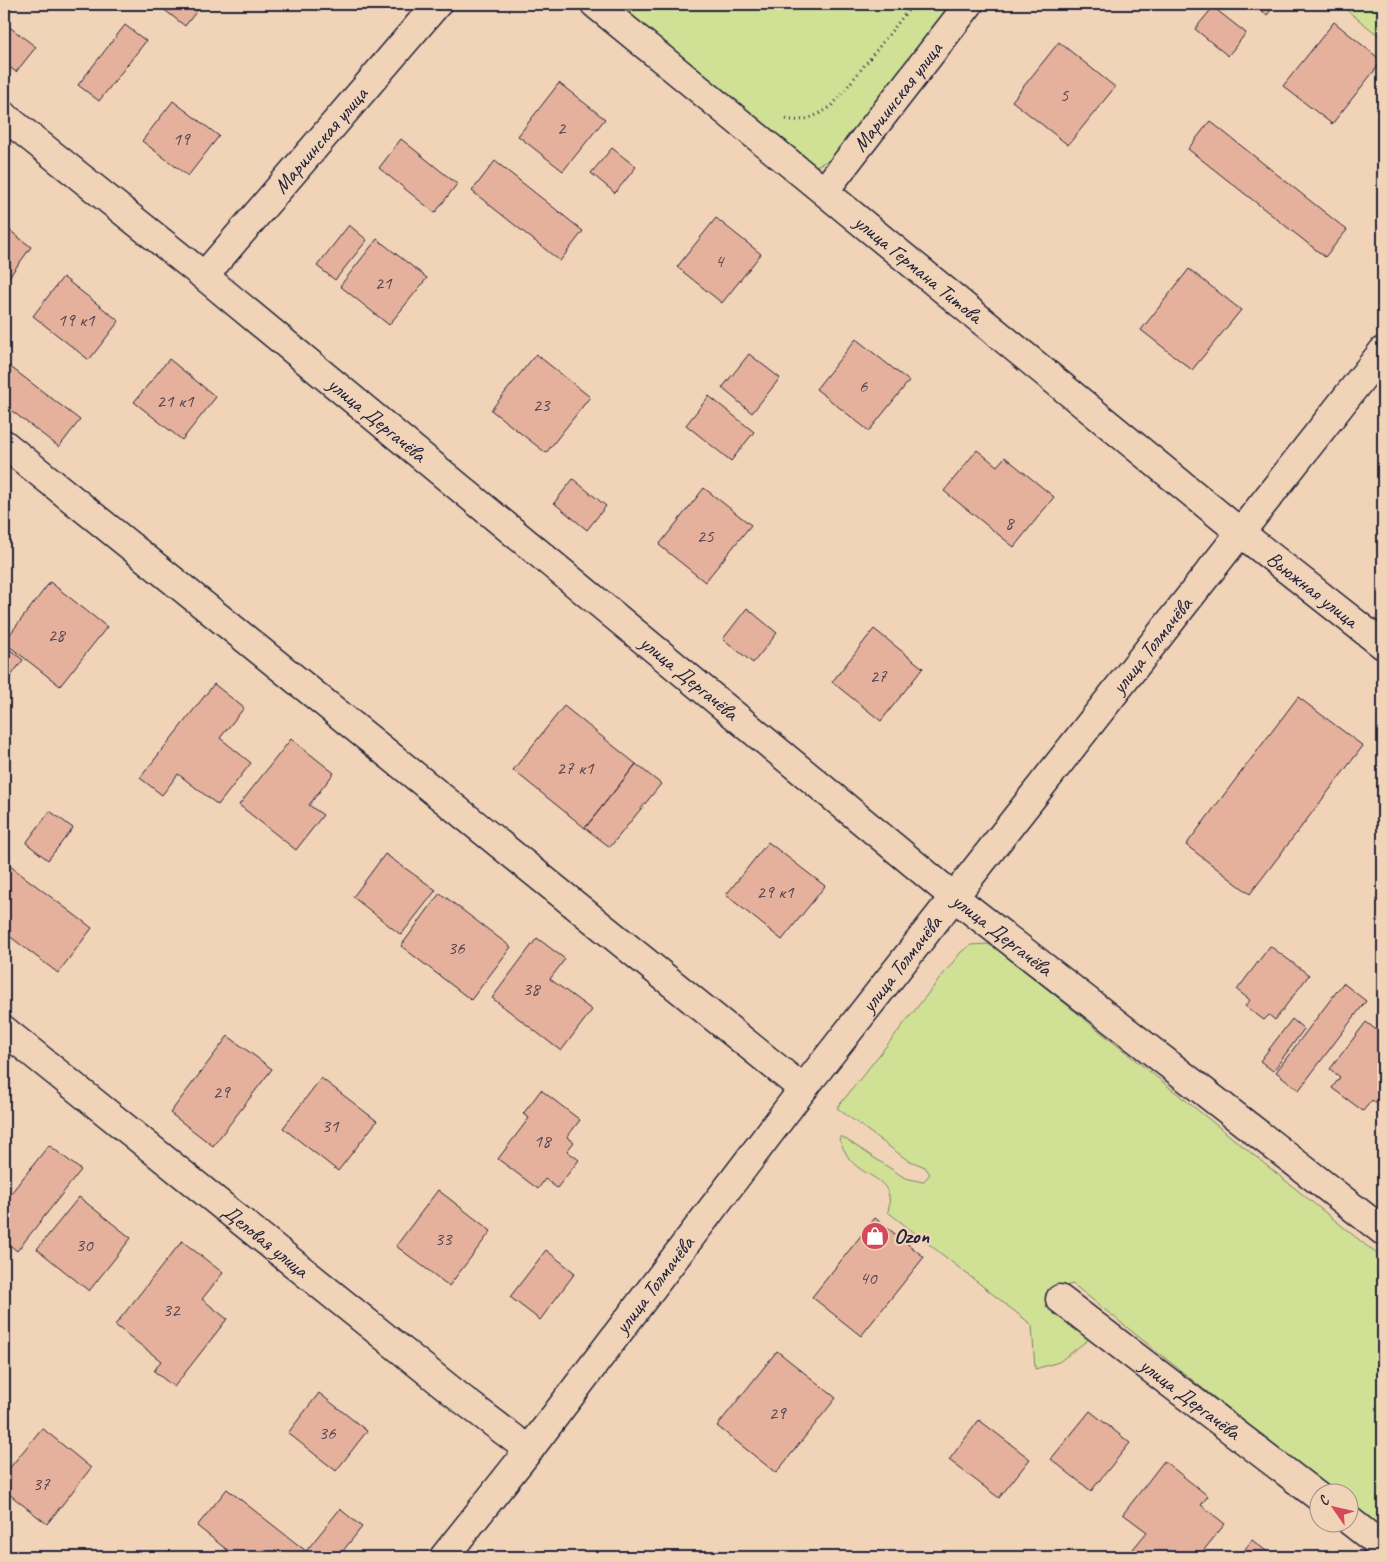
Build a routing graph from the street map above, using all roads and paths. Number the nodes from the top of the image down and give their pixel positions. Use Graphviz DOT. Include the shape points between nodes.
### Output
graph roads {
  1 [pos="438,4"];
  2 [pos="595,4"];
  3 [pos="913,4"];
  4 [pos="969,4"];
  5 [pos="4,116"];
  6 [pos="782,118"];
  7 [pos="825,190"];
  8 [pos="204,276"];
  9 [pos="1383,351"];
  10 [pos="4,444"];
  11 [pos="1241,534"];
  12 [pos="1383,645"];
  13 [pos="954,897"];
  14 [pos="4,1030"];
  15 [pos="803,1089"];
  16 [pos="1383,1231"];
  17 [pos="1060,1299"];
  18 [pos="528,1450"];
  19 [pos="1310,1490"];
  20 [pos="1360,1530"];
  21 [pos="1383,1548"];
  22 [pos="444,1557"];
  1 -- 8 [label="street, Мариинская улица"];
  2 -- 7 [label="street, улица Германа Титова"];
  3 -- 6 [label="path" via="832,106 815,117 798,122"];
  4 -- 7 [label="street, Мариинская улица"];
  5 -- 8 [label="street, улица Дергачёва"];
  7 -- 11 [label="street, улица Германа Титова"];
  8 -- 13 [label="street, улица Дергачёва"];
  9 -- 11 [label="street, улица Толмачёва"];
  10 -- 15 [label="street"];
  11 -- 12 [label="street, Вьюжная улица"];
  11 -- 13 [label="street, улица Толмачёва"];
  13 -- 15 [label="street, улица Толмачёва"];
  13 -- 16 [label="street, улица Дергачёва"];
  14 -- 18 [label="street, Деловая улица"];
  15 -- 18 [label="street, улица Толмачёва"];
  17 -- 19 [label="street, улица Дергачёва"];
  18 -- 22 [label="street, улица Толмачёва"];
  20 -- 21 [label="street"];
}
